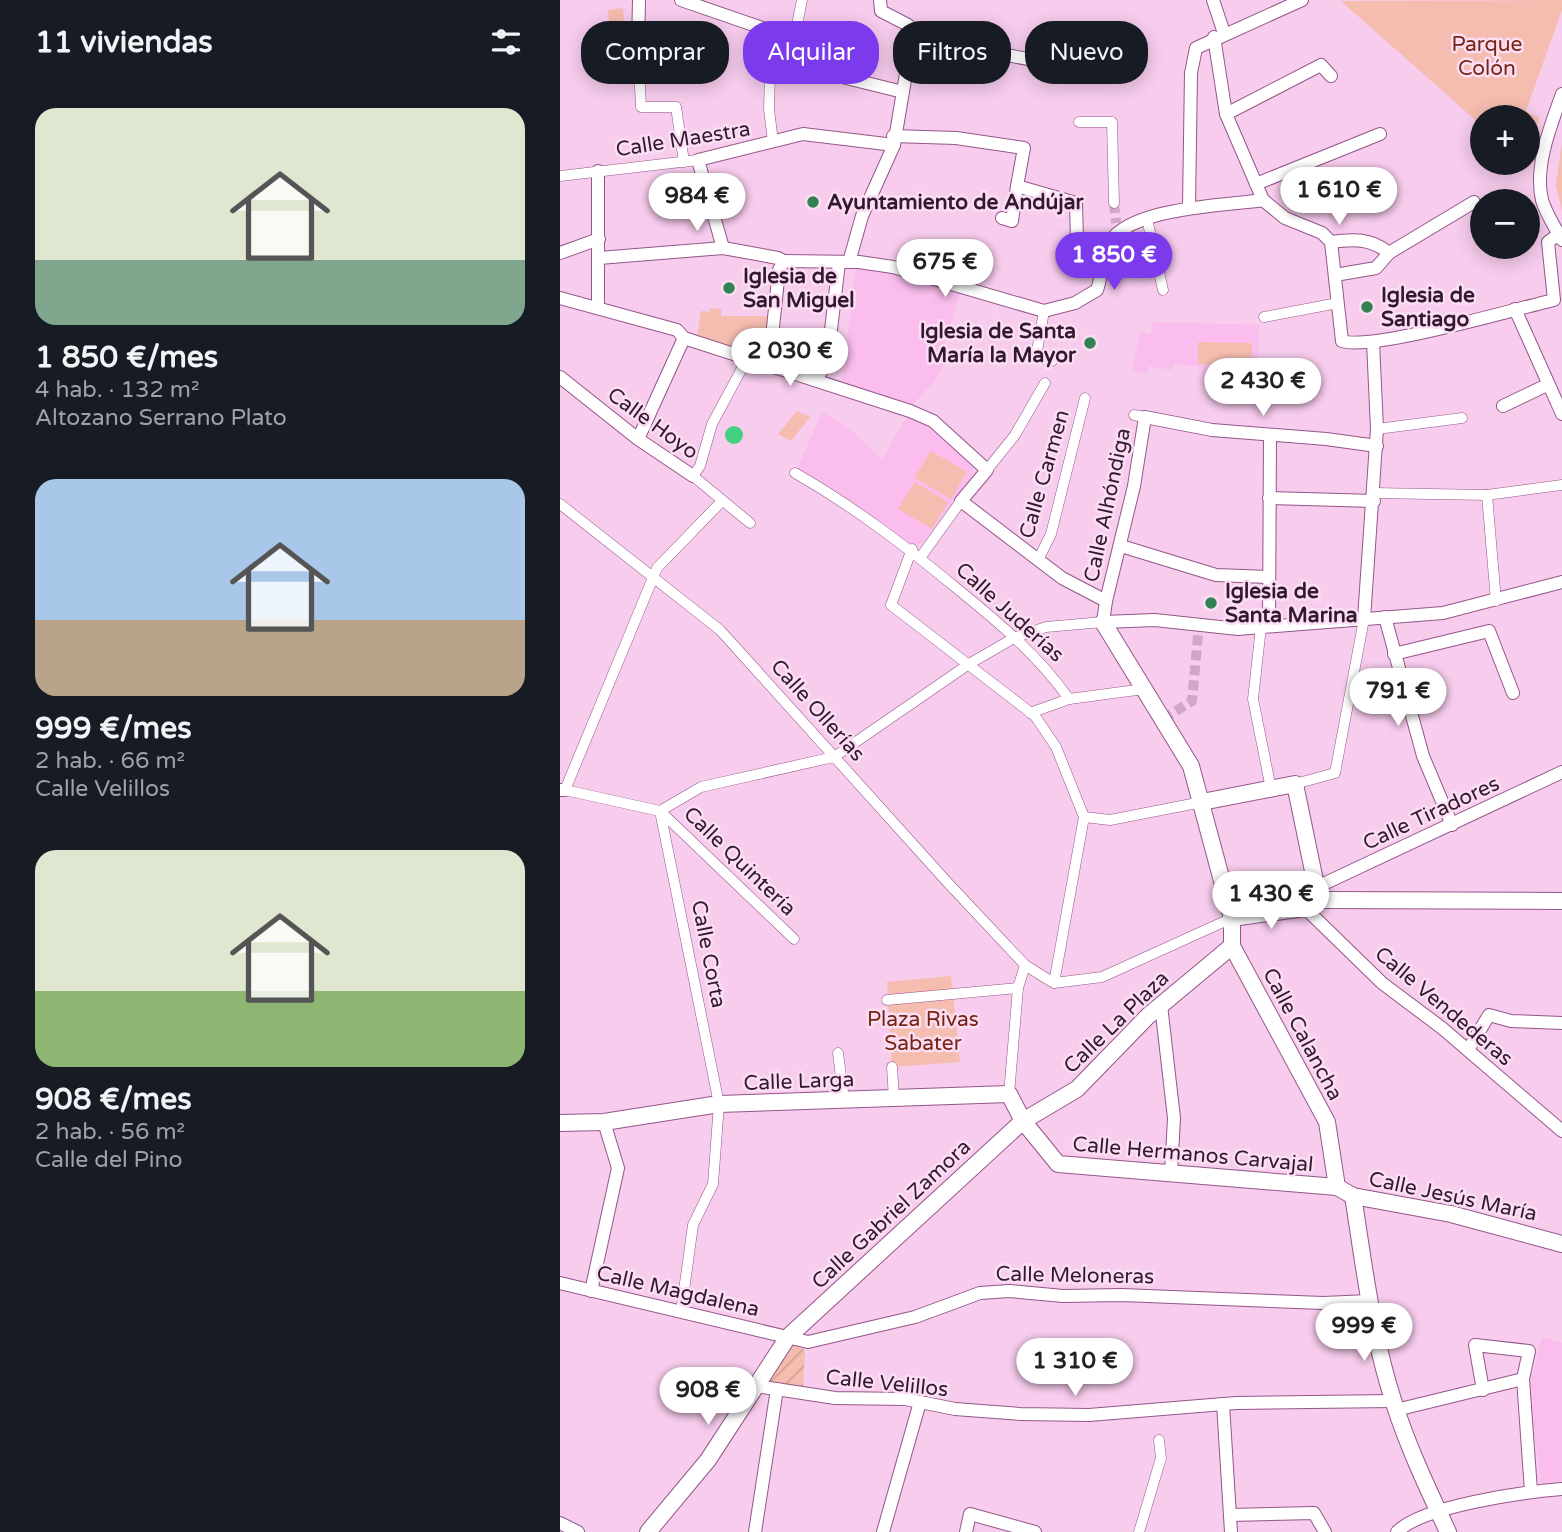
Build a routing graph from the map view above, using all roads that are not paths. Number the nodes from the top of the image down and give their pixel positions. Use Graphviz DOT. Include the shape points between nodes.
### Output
graph roads {
  1 [pos="639,0"];
  2 [pos="681,0"];
  3 [pos="802,0"];
  4 [pos="880,0"];
  5 [pos="1213,0"];
  6 [pos="1302,0"];
  7 [pos="639,21"];
  8 [pos="743,21"];
  9 [pos="798,21"];
  10 [pos="900,21"];
  11 [pos="1219,35"];
  12 [pos="1331,76"];
  13 [pos="640,84"];
  14 [pos="770,84"];
  15 [pos="871,84"];
  16 [pos="904,84"];
  17 [pos="903,92"];
  18 [pos="1562,94"];
  19 [pos="1226,114"];
  20 [pos="1079,122"];
  21 [pos="1380,134"];
  22 [pos="894,140"];
  23 [pos="773,142"];
  24 [pos="698,160"];
  25 [pos="684,162"];
  26 [pos="598,171"];
  27 [pos="560,176"];
  28 [pos="1256,184"];
  29 [pos="1017,186"];
  30 [pos="1263,200"];
  31 [pos="1114,203"];
  32 [pos="1470,204"];
  33 [pos="1189,206"];
  34 [pos="1002,218"];
  35 [pos="1147,219"];
  36 [pos="1560,237"];
  37 [pos="599,239"];
  38 [pos="1331,242"];
  39 [pos="723,248"];
  40 [pos="1106,248"];
  41 [pos="560,253"];
  42 [pos="1389,253"];
  43 [pos="599,258"];
  44 [pos="784,261"];
  45 [pos="844,263"];
  46 [pos="1335,275"];
  47 [pos="1163,290"];
  48 [pos="560,298"];
  49 [pos="1338,303"];
  50 [pos="598,308"];
  51 [pos="1515,309"];
  52 [pos="1044,311"];
  53 [pos="1264,317"];
  54 [pos="684,338"];
  55 [pos="1373,342"];
  56 [pos="747,359"];
  57 [pos="1052,361"];
  58 [pos="775,365"];
  59 [pos="560,377"];
  60 [pos="816,379"];
  61 [pos="1045,383"];
  62 [pos="1547,385"];
  63 [pos="1085,398"];
  64 [pos="1503,405"];
  65 [pos="1562,414"];
  66 [pos="1462,418"];
  67 [pos="1377,429"];
  68 [pos="1270,436"];
  69 [pos="638,439"];
  70 [pos="1377,446"];
  71 [pos="987,470"];
  72 [pos="795,473"];
  73 [pos="693,476"];
  74 [pos="1562,485"];
  75 [pos="1487,495"];
  76 [pos="1374,497"];
  77 [pos="1269,498"];
  78 [pos="722,501"];
  79 [pos="961,501"];
  80 [pos="560,504"];
  81 [pos="750,523"];
  82 [pos="1121,546"];
  83 [pos="912,549"];
  84 [pos="920,558"];
  85 [pos="1038,560"];
  86 [pos="653,577"];
  87 [pos="1269,577"];
  88 [pos="1562,582"];
  89 [pos="1106,601"];
  90 [pos="1496,601"];
  91 [pos="1385,617"];
  92 [pos="1364,619"];
  93 [pos="1103,622"];
  94 [pos="1265,627"];
  95 [pos="1014,638"];
  96 [pos="1394,654"];
  97 [pos="968,664"];
  98 [pos="1144,689"];
  99 [pos="1513,694"];
  100 [pos="1069,699"];
  101 [pos="1030,713"];
  102 [pos="834,757"];
  103 [pos="1562,772"];
  104 [pos="1295,784"];
  105 [pos="1271,789"];
  106 [pos="563,790"];
  107 [pos="1202,802"];
  108 [pos="660,811"];
  109 [pos="1084,817"];
  110 [pos="1452,825"];
  111 [pos="1314,898"];
  112 [pos="1562,901"];
  113 [pos="1232,918"];
  114 [pos="794,939"];
  115 [pos="1232,946"];
  116 [pos="1026,965"];
  117 [pos="1054,983"];
  118 [pos="1018,988"];
  119 [pos="887,1000"];
  120 [pos="1161,1005"];
  121 [pos="1562,1023"];
  122 [pos="1468,1050"];
  123 [pos="838,1053"];
  124 [pos="892,1067"];
  125 [pos="1009,1094"];
  126 [pos="894,1099"];
  127 [pos="844,1100"];
  128 [pos="719,1104"];
  129 [pos="1023,1121"];
  130 [pos="604,1122"];
  131 [pos="560,1123"];
  132 [pos="1562,1131"];
  133 [pos="1171,1173"];
  134 [pos="1336,1186"];
  135 [pos="1353,1196"];
  136 [pos="1562,1244"];
  137 [pos="560,1283"];
  138 [pos="591,1291"];
  139 [pos="1370,1301"];
  140 [pos="681,1312"];
  141 [pos="788,1337"];
  142 [pos="1523,1379"];
  143 [pos="756,1386"];
  144 [pos="777,1389"];
  145 [pos="1483,1390"];
  146 [pos="920,1402"];
  147 [pos="1223,1404"];
  148 [pos="1395,1405"];
  149 [pos="1159,1440"];
  150 [pos="1562,1489"];
  151 [pos="1531,1491"];
  152 [pos="1438,1511"];
  153 [pos="1230,1515"];
  154 [pos="560,1523"];
  155 [pos="578,1532"];
  156 [pos="648,1532"];
  157 [pos="755,1532"];
  158 [pos="883,1532"];
  159 [pos="966,1532"];
  160 [pos="1035,1532"];
  161 [pos="1139,1532"];
  162 [pos="1231,1532"];
  163 [pos="1325,1532"];
  164 [pos="1397,1532"];
  165 [pos="1448,1532"];
  1 -- 7 [label="street"];
  2 -- 8 [label="street"];
  3 -- 9 [label="street"];
  4 -- 10 [label="street" via="881,12"];
  5 -- 11 [label="street"];
  6 -- 11 [label="street"];
  11 -- 19 [label="street"];
  11 -- 33 [label="street" via="1196,48"];
  12 -- 19 [label="street" via="1321,65"];
  13 -- 25 [label="street" via="641,107 676,107"];
  14 -- 23 [label="street"];
  15 -- 17 [label="street"];
  16 -- 17 [label="street"];
  17 -- 22 [label="street"];
  18 -- 36 [label="street" via="1547,136 1541,185 1542,201"];
  19 -- 28 [label="street"];
  20 -- 31 [label="street" via="1112,122"];
  21 -- 28 [label="street"];
  22 -- 23 [label="street, Calle Maestra" via="803,134"];
  22 -- 29 [label="street, Calle Maestra" via="956,138 1024,148"];
  22 -- 45 [label="street"];
  23 -- 24 [label="street, Calle Maestra"];
  24 -- 25 [label="street, Calle Maestra"];
  24 -- 39 [label="street"];
  25 -- 26 [label="street, Calle Maestra"];
  26 -- 27 [label="street, Calle Maestra"];
  26 -- 37 [label="street"];
  28 -- 30 [label="street"];
  29 -- 34 [label="street" via="1012,220"];
  29 -- 40 [label="street" via="1076,203 1077,241"];
  30 -- 33 [label="street"];
  30 -- 38 [label="street" via="1285,218 1322,233"];
  32 -- 42 [label="street"];
  33 -- 35 [label="street"];
  35 -- 40 [label="street" via="1116,229"];
  35 -- 47 [label="street"];
  36 -- 51 [label="street" via="1548,242 1553,300"];
  37 -- 41 [label="street"];
  37 -- 43 [label="street"];
  38 -- 42 [label="street" via="1357,238"];
  38 -- 46 [label="street"];
  39 -- 43 [label="street"];
  39 -- 44 [label="street"];
  40 -- 52 [label="street" via="1097,290 1075,303"];
  42 -- 46 [label="street" via="1376,268"];
  43 -- 50 [label="street"];
  44 -- 45 [label="street"];
  44 -- 58 [label="street" via="779,270 770,356"];
  45 -- 52 [label="street" via="893,267"];
  45 -- 60 [label="street" via="827,363"];
  46 -- 49 [label="street"];
  48 -- 50 [label="street"];
  49 -- 53 [label="street"];
  49 -- 55 [label="street" via="1342,341"];
  50 -- 54 [label="street" via="677,330"];
  51 -- 55 [label="street"];
  51 -- 62 [label="street"];
  52 -- 57 [label="street" via="1036,357"];
  54 -- 56 [label="street"];
  54 -- 69 [label="street"];
  55 -- 67 [label="street"];
  56 -- 58 [label="street"];
  56 -- 73 [label="street" via="712,424"];
  58 -- 60 [label="street"];
  59 -- 69 [label="street, Calle Hoyo"];
  60 -- 71 [label="street" via="933,421"];
  61 -- 71 [label="street" via="1015,435"];
  62 -- 64 [label="street"];
  62 -- 65 [label="street"];
  63 -- 85 [label="street, Calle Carmen" via="1051,534"];
  66 -- 67 [label="street"];
  67 -- 70 [label="street"];
  68 -- 70 [label="street"];
  68 -- 77 [label="street"];
  68 -- 82 [label="street, Calle Alhóndiga" via="1140,416"];
  69 -- 73 [label="street, Calle Hoyo"];
  70 -- 76 [label="street"];
  71 -- 79 [label="street"];
  72 -- 83 [label="street, Calle Juderías"];
  73 -- 78 [label="street, Calle Hoyo"];
  74 -- 75 [label="street"];
  75 -- 76 [label="street"];
  75 -- 90 [label="street"];
  76 -- 77 [label="street"];
  76 -- 92 [label="street"];
  77 -- 87 [label="street"];
  78 -- 81 [label="street, Calle Hoyo"];
  78 -- 86 [label="street"];
  79 -- 84 [label="street"];
  79 -- 85 [label="street"];
  80 -- 86 [label="street, Calle Ollerías"];
  82 -- 87 [label="street" via="1216,575"];
  82 -- 89 [label="street, Calle Alhóndiga"];
  83 -- 84 [label="street, Calle Juderías"];
  83 -- 97 [label="street" via="891,606"];
  84 -- 95 [label="street, Calle Juderías"];
  85 -- 89 [label="street"];
  86 -- 102 [label="street, Calle Ollerías" via="720,629"];
  86 -- 106 [label="street"];
  87 -- 94 [label="street"];
  88 -- 90 [label="street"];
  89 -- 93 [label="street, Calle Alhóndiga"];
  90 -- 91 [label="street" via="1443,613"];
  91 -- 92 [label="street"];
  91 -- 96 [label="street"];
  92 -- 94 [label="street"];
  92 -- 104 [label="street" via="1335,773"];
  93 -- 94 [label="street" via="1155,620 1238,629"];
  93 -- 95 [label="street" via="1046,627"];
  93 -- 98 [label="street"];
  94 -- 105 [label="street" via="1254,699"];
  95 -- 97 [label="street"];
  95 -- 100 [label="street, Calle Juderías" via="1049,670"];
  96 -- 99 [label="street" via="1489,631"];
  96 -- 110 [label="street" via="1423,756"];
  97 -- 101 [label="street"];
  97 -- 102 [label="street"];
  98 -- 100 [label="street"];
  98 -- 107 [label="street" via="1191,766"];
  100 -- 101 [label="street"];
  101 -- 109 [label="street" via="1056,747"];
  102 -- 108 [label="street" via="701,787"];
  102 -- 116 [label="street, Calle Ollerías"];
  103 -- 110 [label="street, Calle Tiradores"];
  104 -- 105 [label="street"];
  104 -- 111 [label="street"];
  105 -- 107 [label="street"];
  106 -- 108 [label="street"];
  107 -- 109 [label="street" via="1110,820"];
  107 -- 113 [label="street"];
  108 -- 114 [label="street, Calle Quintería"];
  108 -- 128 [label="street, Calle Corta"];
  109 -- 117 [label="street"];
  110 -- 111 [label="street, Calle Tiradores"];
  111 -- 112 [label="street"];
  111 -- 113 [label="street"];
  111 -- 122 [label="street, Calle Vendederas" via="1382,983"];
  113 -- 115 [label="street"];
  113 -- 117 [label="street" via="1102,977"];
  115 -- 120 [label="street, Calle La Plaza"];
  115 -- 134 [label="street, Calle Calancha" via="1327,1122"];
  116 -- 117 [label="street, Calle Ollerías"];
  116 -- 118 [label="street"];
  118 -- 119 [label="street"];
  118 -- 125 [label="street"];
  120 -- 129 [label="street, Calle La Plaza" via="1077,1089"];
  120 -- 133 [label="street" via="1174,1118"];
  121 -- 122 [label="street" via="1511,1021 1489,1015"];
  122 -- 132 [label="street, Calle Vendederas"];
  123 -- 127 [label="street"];
  124 -- 126 [label="street"];
  125 -- 126 [label="street, Calle Larga"];
  125 -- 129 [label="street"];
  126 -- 127 [label="street, Calle Larga"];
  127 -- 128 [label="street, Calle Larga"];
  128 -- 130 [label="street, Calle Larga"];
  128 -- 140 [label="street, Calle Corta" via="713,1184 693,1225"];
  129 -- 133 [label="street, Calle Hermanos Carvajal" via="1058,1164"];
  129 -- 141 [label="street, Calle Gabriel Zamora"];
  130 -- 131 [label="street, Calle Larga"];
  130 -- 138 [label="street" via="618,1168"];
  133 -- 134 [label="street, Calle Hermanos Carvajal"];
  134 -- 135 [label="street, Calle Jesús María"];
  135 -- 136 [label="street, Calle Jesús María" via="1451,1214"];
  135 -- 139 [label="street"];
  137 -- 138 [label="street, Calle Magdalena"];
  138 -- 140 [label="street, Calle Magdalena"];
  139 -- 141 [label="street, Calle Meloneras" via="1063,1296 1009,1291 980,1293 915,1317 808,1342"];
  139 -- 148 [label="street"];
  140 -- 141 [label="street, Calle Magdalena"];
  141 -- 143 [label="street, Calle Gabriel Zamora"];
  142 -- 145 [label="street, Calle Velillos"];
  142 -- 145 [label="street" via="1529,1351 1475,1345"];
  142 -- 151 [label="street"];
  143 -- 144 [label="street, Calle Velillos"];
  143 -- 156 [label="street, Calle Gabriel Zamora" via="708,1460"];
  144 -- 146 [label="street, Calle Velillos" via="835,1398"];
  144 -- 157 [label="street"];
  145 -- 148 [label="street, Calle Velillos"];
  146 -- 147 [label="street, Calle Velillos" via="1020,1414 1089,1415"];
  146 -- 158 [label="street"];
  147 -- 148 [label="street, Calle Velillos"];
  147 -- 153 [label="street"];
  148 -- 152 [label="street"];
  149 -- 161 [label="street" via="1161,1458"];
  150 -- 151 [label="street"];
  151 -- 152 [label="street"];
  152 -- 164 [label="street" via="1407,1522"];
  152 -- 165 [label="street"];
  153 -- 162 [label="street"];
  153 -- 163 [label="street" via="1314,1513"];
  154 -- 155 [label="street"];
  159 -- 160 [label="street" via="970,1514"];
}
